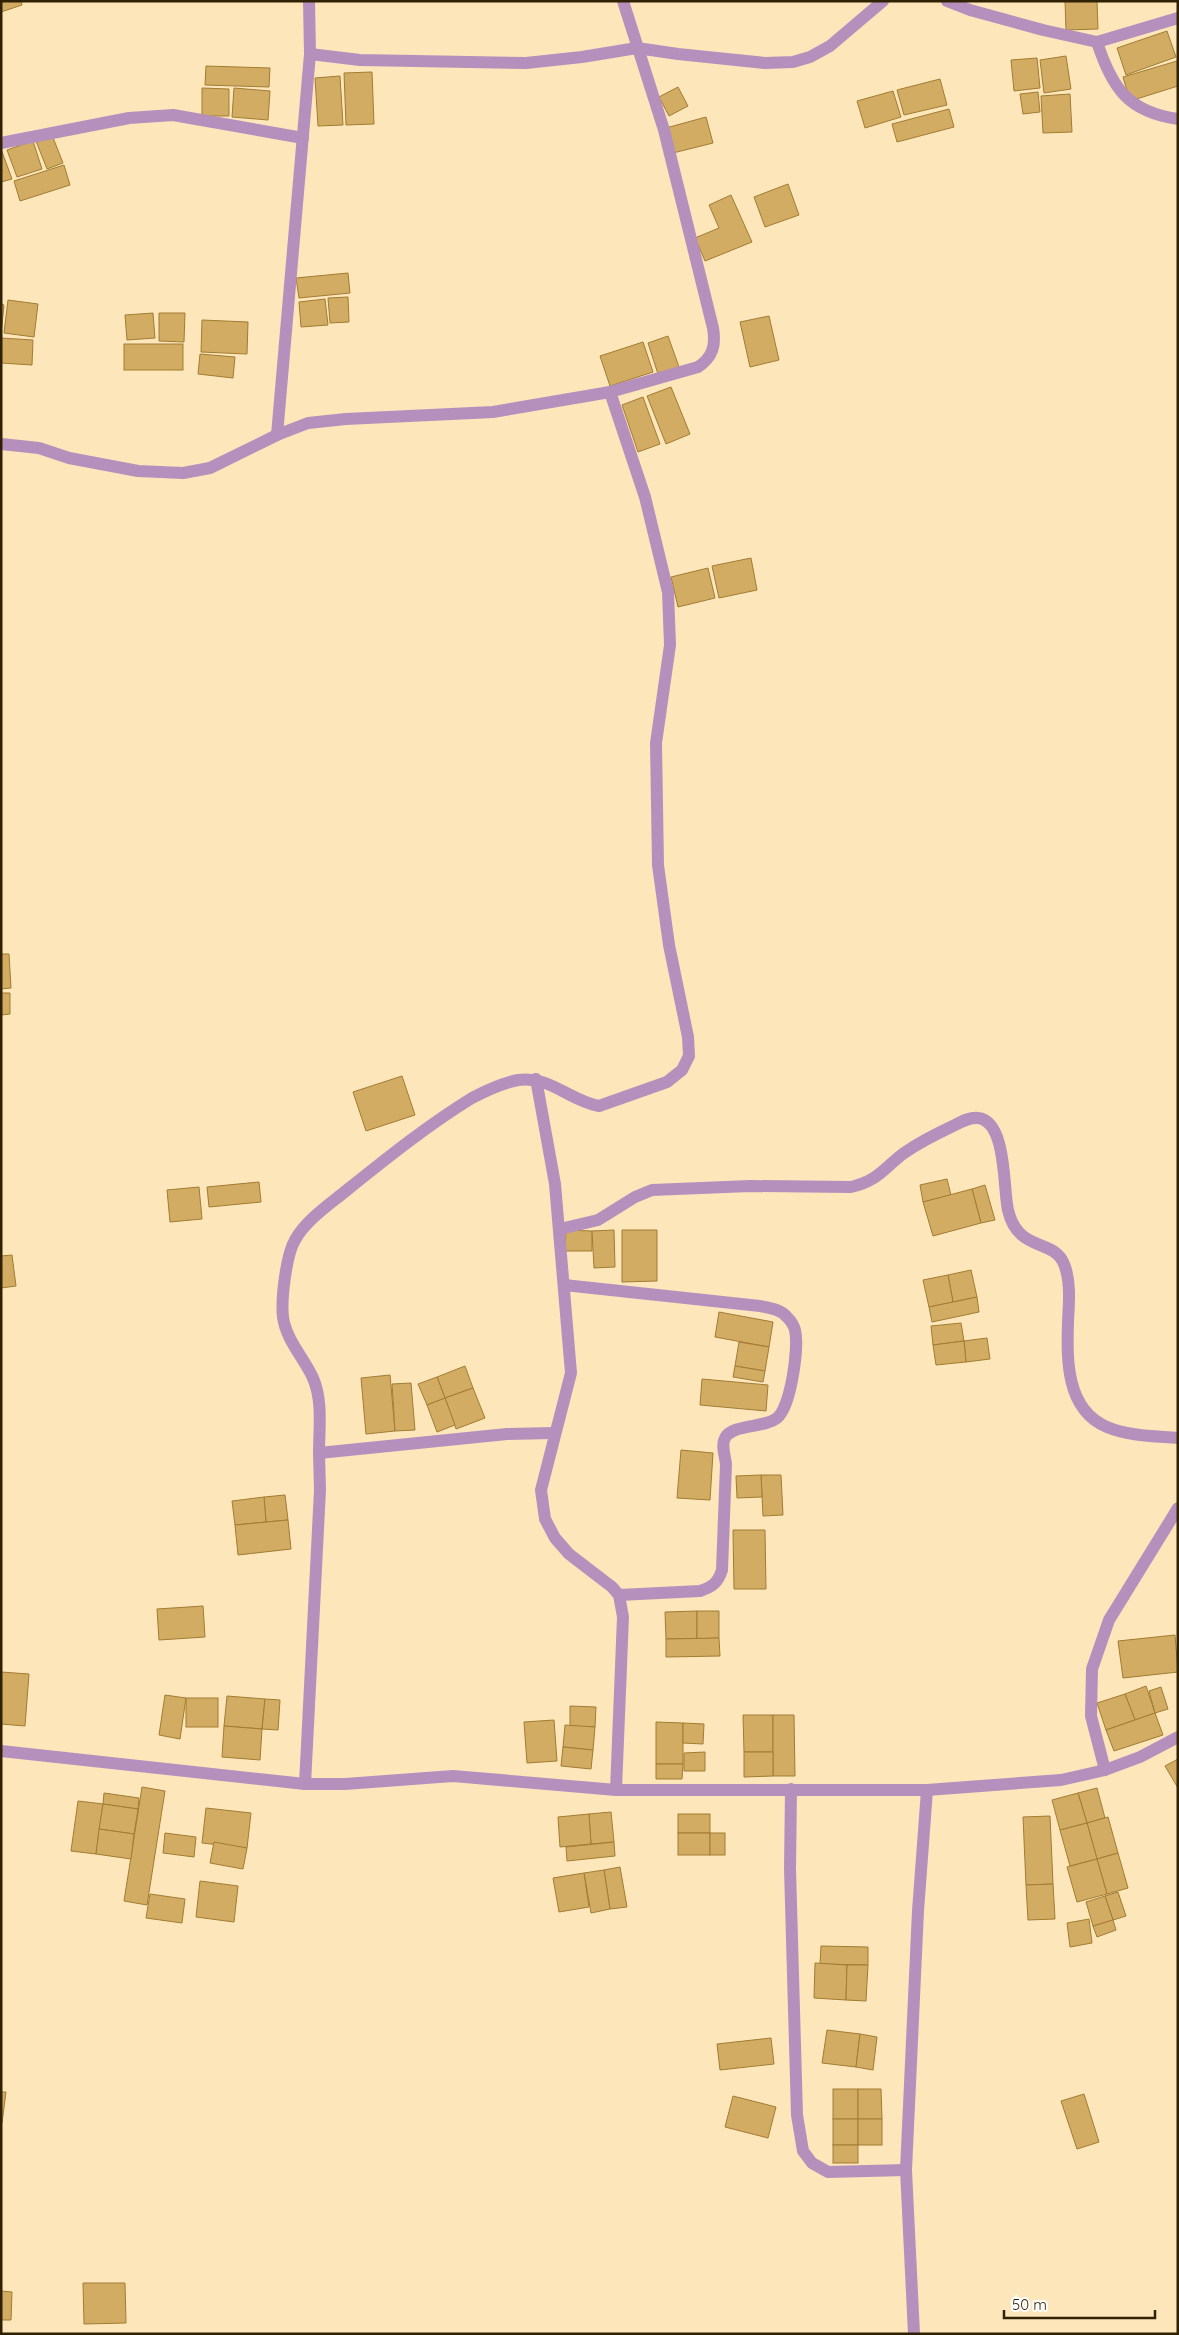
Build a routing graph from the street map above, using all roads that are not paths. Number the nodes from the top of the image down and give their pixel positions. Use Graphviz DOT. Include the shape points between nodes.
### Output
graph roads {
  1 [pos="309,1"];
  2 [pos="623,1"];
  3 [pos="883,1"];
  4 [pos="947,1"];
  5 [pos="1178,18"];
  6 [pos="1097,42"];
  7 [pos="637,48"];
  8 [pos="310,54"];
  9 [pos="1178,119"];
  10 [pos="303,138"];
  11 [pos="1,143"];
  12 [pos="610,392"];
  13 [pos="277,435"];
  14 [pos="1,444"];
  15 [pos="536,1080"];
  16 [pos="560,1229"];
  17 [pos="564,1285"];
  18 [pos="554,1433"];
  19 [pos="1178,1438"];
  20 [pos="319,1453"];
  21 [pos="1178,1508"];
  22 [pos="619,1595"];
  23 [pos="1178,1737"];
  24 [pos="1,1751"];
  25 [pos="1106,1770"];
  26 [pos="305,1784"];
  27 [pos="791,1789"];
  28 [pos="616,1790"];
  29 [pos="928,1790"];
  30 [pos="906,2170"];
  31 [pos="914,2334"];
  1 -- 8 [label="street"];
  2 -- 7 [label="street"];
  3 -- 7 [label="street" via="830,46 810,58 793,62 765,63"];
  4 -- 6 [label="street" via="988,15"];
  5 -- 6 [label="street"];
  6 -- 9 [label="street" via="1113,82 1125,98 1143,110"];
  7 -- 8 [label="street" via="582,58 526,63 360,60"];
  7 -- 12 [label="street" via="664,130 715,340 707,361 698,367"];
  8 -- 10 [label="street"];
  10 -- 11 [label="street" via="173,115 128,118"];
  10 -- 13 [label="street"];
  12 -- 13 [label="street" via="493,412 308,423"];
  12 -- 15 [label="street" via="645,497 668,592 670,645 656,743 658,865 669,945 688,1037 688,1056 682,1070 667,1082 599,1106"];
  13 -- 14 [label="street" via="210,468 184,473 138,471 69,458 39,448"];
  15 -- 16 [label="street"];
  15 -- 20 [label="street" via="517,1080 472,1098 394,1153 319,1213 295,1239 287,1260 283,1317 287,1333 314,1380 318,1401"];
  16 -- 17 [label="street"];
  16 -- 19 [label="street" via="598,1220 652,1190 750,1186 852,1187 867,1184 924,1139 969,1118 979,1118 993,1127 997,1138 1004,1167 1008,1210 1014,1225 1020,1235 1050,1249 1064,1263 1069,1298 1067,1363 1075,1393 1084,1408 1107,1427"];
  17 -- 18 [label="street" via="571,1373"];
  17 -- 22 [label="street" via="760,1306 787,1316 794,1329 796,1346 785,1409 769,1423 731,1431 725,1438 722,1570 719,1580 700,1590"];
  18 -- 20 [label="street" via="507,1434"];
  18 -- 22 [label="street" via="541,1490 544,1519 569,1554"];
  20 -- 26 [label="street" via="320,1490"];
  21 -- 25 [label="street" via="1109,1620 1092,1668 1091,1716"];
  22 -- 28 [label="street" via="623,1617"];
  23 -- 25 [label="street"];
  24 -- 26 [label="street"];
  25 -- 29 [label="street" via="1061,1780"];
  26 -- 28 [label="street" via="454,1776"];
  27 -- 28 [label="street"];
  27 -- 29 [label="street"];
  27 -- 30 [label="street" via="797,2115 803,2151 812,2164 828,2172"];
  29 -- 30 [label="street" via="918,1911"];
  30 -- 31 [label="street"];
}
